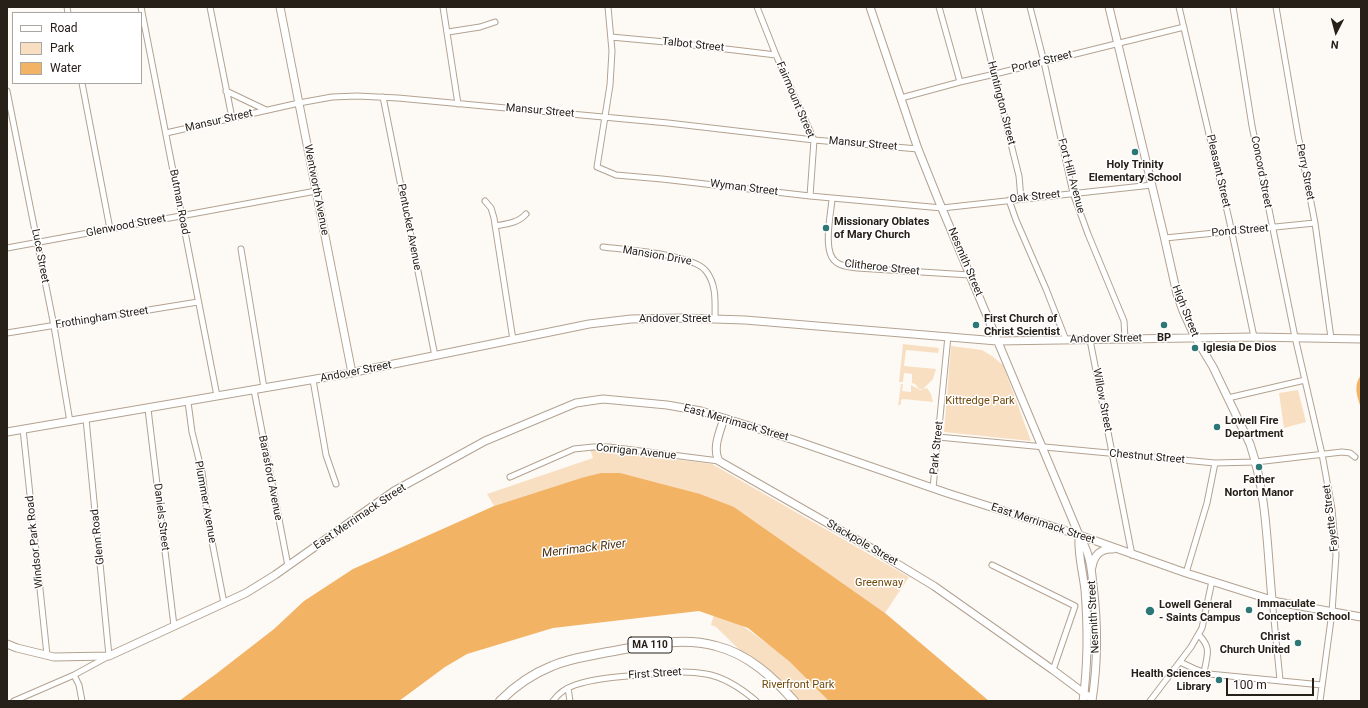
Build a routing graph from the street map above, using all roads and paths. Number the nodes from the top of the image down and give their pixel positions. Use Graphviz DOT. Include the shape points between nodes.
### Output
graph roads {
  1 [pos="210,7"];
  2 [pos="280,7"];
  3 [pos="443,7"];
  4 [pos="608,7"];
  5 [pos="757,7"];
  6 [pos="872,7"];
  7 [pos="939,7"];
  8 [pos="978,7"];
  9 [pos="1030,7"];
  10 [pos="1108,7"];
  11 [pos="1179,7"];
  12 [pos="1233,7"];
  13 [pos="1276,7"];
  14 [pos="142,12"];
  15 [pos="495,22"];
  16 [pos="1184,27"];
  17 [pos="448,32"];
  18 [pos="611,37"];
  19 [pos="1117,43"];
  20 [pos="776,55"];
  21 [pos="1044,62"];
  22 [pos="995,74"];
  23 [pos="960,82"];
  24 [pos="82,84"];
  25 [pos="7,91"];
  26 [pos="226,91"];
  27 [pos="383,97"];
  28 [pos="901,98"];
  29 [pos="299,103"];
  30 [pos="458,104"];
  31 [pos="266,110"];
  32 [pos="605,117"];
  33 [pos="232,118"];
  34 [pos="166,133"];
  35 [pos="814,140"];
  36 [pos="918,149"];
  37 [pos="1152,185"];
  38 [pos="316,191"];
  39 [pos="1073,193"];
  40 [pos="810,196"];
  41 [pos="832,198"];
  42 [pos="1021,199"];
  43 [pos="1009,200"];
  44 [pos="486,201"];
  45 [pos="942,208"];
  46 [pos="526,214"];
  47 [pos="182,216"];
  48 [pos="1315,223"];
  49 [pos="495,226"];
  50 [pos="1273,228"];
  51 [pos="110,229"];
  52 [pos="1232,232"];
  53 [pos="1165,238"];
  54 [pos="38,243"];
  55 [pos="603,247"];
  56 [pos="7,248"];
  57 [pos="241,249"];
  58 [pos="970,275"];
  59 [pos="198,302"];
  60 [pos="715,319"];
  61 [pos="54,326"];
  62 [pos="7,333"];
  63 [pos="948,336"];
  64 [pos="1195,337"];
  65 [pos="1254,337"];
  66 [pos="1294,337"];
  67 [pos="1331,338"];
  68 [pos="1125,339"];
  69 [pos="1361,339"];
  70 [pos="513,340"];
  71 [pos="1066,340"];
  72 [pos="1090,340"];
  73 [pos="997,341"];
  74 [pos="436,356"];
  75 [pos="352,373"];
  76 [pos="313,380"];
  77 [pos="1305,380"];
  78 [pos="264,388"];
  79 [pos="254,390"];
  80 [pos="217,396"];
  81 [pos="1228,398"];
  82 [pos="188,402"];
  83 [pos="148,409"];
  84 [pos="724,418"];
  85 [pos="86,419"];
  86 [pos="70,422"];
  87 [pos="23,430"];
  88 [pos="7,432"];
  89 [pos="938,437"];
  90 [pos="1043,447"];
  91 [pos="1112,454"];
  92 [pos="1322,454"];
  93 [pos="1355,457"];
  94 [pos="719,461"];
  95 [pos="1256,462"];
  96 [pos="1215,463"];
  97 [pos="510,477"];
  98 [pos="336,484"];
  99 [pos="933,488"];
  100 [pos="1079,536"];
  101 [pos="1120,550"];
  102 [pos="1132,555"];
  103 [pos="992,565"];
  104 [pos="288,566"];
  105 [pos="1091,571"];
  106 [pos="1186,573"];
  107 [pos="1212,580"];
  108 [pos="1272,599"];
  109 [pos="224,603"];
  110 [pos="1332,612"];
  111 [pos="1361,617"];
  112 [pos="174,626"];
  113 [pos="1199,635"];
  114 [pos="7,644"];
  115 [pos="47,655"];
  116 [pos="110,656"];
  117 [pos="1180,662"];
  118 [pos="1054,670"];
  119 [pos="1087,671"];
  120 [pos="1204,672"];
  121 [pos="74,675"];
  122 [pos="1280,680"];
  123 [pos="1068,681"];
  124 [pos="1322,685"];
  125 [pos="568,688"];
  126 [pos="1084,693"];
  127 [pos="1093,700"];
  128 [pos="14,701"];
  129 [pos="82,701"];
  130 [pos="500,701"];
  131 [pos="553,701"];
  132 [pos="570,701"];
  133 [pos="756,701"];
  134 [pos="794,701"];
  135 [pos="1083,701"];
  136 [pos="1150,701"];
  137 [pos="1320,701"];
  1 -- 26 [label="street"];
  2 -- 29 [label="main road, Wentworth Avenue"];
  3 -- 17 [label="street"];
  4 -- 18 [label="street"];
  5 -- 20 [label="street, Fairmount Street"];
  6 -- 28 [label="main road, Nesmith Street"];
  7 -- 23 [label="street"];
  8 -- 22 [label="street, Huntington Street"];
  9 -- 21 [label="street, Fort Hill Avenue"];
  10 -- 19 [label="main road, High Street"];
  11 -- 16 [label="street, Pleasant Street"];
  12 -- 50 [label="street, Concord Street" via="1252,126"];
  13 -- 48 [label="street, Perry Street"];
  14 -- 34 [label="street, Butman Road"];
  15 -- 17 [label="street"];
  16 -- 19 [label="street, Porter Street"];
  16 -- 52 [label="street, Pleasant Street"];
  17 -- 30 [label="street"];
  18 -- 20 [label="street, Talbot Street"];
  18 -- 32 [label="street" via="610,85"];
  19 -- 21 [label="street, Porter Street"];
  19 -- 37 [label="main road, High Street"];
  20 -- 35 [label="street, Fairmount Street"];
  21 -- 22 [label="street, Porter Street"];
  21 -- 39 [label="street, Fort Hill Avenue"];
  22 -- 23 [label="street, Porter Street"];
  22 -- 42 [label="street, Huntington Street" via="1016,164"];
  23 -- 28 [label="street, Porter Street"];
  24 -- 51 [label="street"];
  25 -- 54 [label="street, Luce Street"];
  26 -- 31 [label="street"];
  26 -- 33 [label="street"];
  27 -- 29 [label="street, Mansur Street" via="332,97"];
  27 -- 30 [label="street, Mansur Street"];
  27 -- 74 [label="street, Pentucket Avenue"];
  28 -- 36 [label="main road, Nesmith Street"];
  29 -- 31 [label="street, Mansur Street"];
  29 -- 38 [label="main road, Wentworth Avenue"];
  30 -- 32 [label="street, Mansur Street"];
  31 -- 33 [label="street, Mansur Street"];
  32 -- 35 [label="street, Mansur Street"];
  32 -- 40 [label="street, Wyman Street" via="597,167 616,175"];
  33 -- 34 [label="street, Mansur Street"];
  34 -- 47 [label="street, Butman Road"];
  35 -- 36 [label="street, Mansur Street"];
  35 -- 40 [label="street, Fairmount Street"];
  36 -- 45 [label="main road, Nesmith Street"];
  37 -- 39 [label="street, Oak Street"];
  37 -- 53 [label="main road, High Street"];
  38 -- 47 [label="street, Glenwood Street"];
  38 -- 75 [label="main road, Wentworth Avenue"];
  39 -- 42 [label="street, Oak Street"];
  39 -- 68 [label="street, Fort Hill Avenue" via="1124,321"];
  40 -- 41 [label="street, Wyman Street"];
  41 -- 45 [label="street, Wyman Street"];
  41 -- 58 [label="street, Clitheroe Street" via="828,248 836,262 857,268"];
  42 -- 43 [label="street, Oak Street"];
  43 -- 45 [label="street, Oak Street"];
  43 -- 71 [label="street"];
  44 -- 49 [label="street" via="491,208"];
  45 -- 58 [label="main road, Nesmith Street"];
  46 -- 49 [label="street" via="517,222"];
  47 -- 51 [label="street, Glenwood Street"];
  47 -- 59 [label="street, Butman Road"];
  48 -- 50 [label="street, Pond Street"];
  48 -- 67 [label="street, Perry Street"];
  49 -- 70 [label="street"];
  50 -- 52 [label="street, Pond Street"];
  50 -- 66 [label="street, Concord Street"];
  51 -- 54 [label="street, Glenwood Street"];
  52 -- 53 [label="street, Pond Street"];
  52 -- 65 [label="street, Pleasant Street"];
  53 -- 64 [label="main road, High Street" via="1176,294"];
  54 -- 56 [label="street, Glenwood Street"];
  54 -- 61 [label="street, Luce Street"];
  55 -- 60 [label="street, Mansion Drive" via="687,260 702,267 711,278 716,297"];
  57 -- 78 [label="street"];
  58 -- 73 [label="main road, Nesmith Street"];
  59 -- 61 [label="street, Frothingham Street"];
  59 -- 80 [label="street, Butman Road"];
  60 -- 63 [label="main road, Andover Street"];
  60 -- 70 [label="main road, Andover Street" via="617,320"];
  61 -- 62 [label="street, Frothingham Street"];
  61 -- 86 [label="street, Luce Street"];
  63 -- 73 [label="main road, Andover Street"];
  63 -- 89 [label="street, Park Street"];
  64 -- 65 [label="main road, Andover Street"];
  64 -- 68 [label="main road, Andover Street"];
  64 -- 81 [label="main road, High Street"];
  65 -- 66 [label="main road, Andover Street"];
  66 -- 67 [label="main road, Andover Street"];
  66 -- 77 [label="street, Fayette Street"];
  67 -- 69 [label="main road, Andover Street"];
  68 -- 72 [label="main road, Andover Street"];
  70 -- 74 [label="main road, Andover Street"];
  71 -- 72 [label="main road, Andover Street"];
  71 -- 73 [label="main road, Andover Street"];
  72 -- 91 [label="street, Willow Street"];
  73 -- 90 [label="main road, Nesmith Street"];
  74 -- 75 [label="main road, Andover Street"];
  75 -- 76 [label="main road, Andover Street"];
  76 -- 78 [label="main road, Andover Street"];
  76 -- 98 [label="street" via="326,455"];
  77 -- 81 [label="street"];
  77 -- 92 [label="street, Fayette Street"];
  78 -- 79 [label="main road, Andover Street"];
  79 -- 80 [label="main road, Andover Street"];
  79 -- 104 [label="street, Barasford Avenue"];
  80 -- 82 [label="main road, Andover Street"];
  81 -- 95 [label="main road, High Street"];
  82 -- 83 [label="main road, Andover Street"];
  82 -- 109 [label="street, Plummer Avenue"];
  83 -- 85 [label="main road, Andover Street"];
  83 -- 112 [label="street, Daniels Street"];
  84 -- 94 [label="main road" via="716,447"];
  84 -- 99 [label="main road, East Merrimack Street"];
  84 -- 104 [label="main road, East Merrimack Street" via="677,406 638,402 603,399 576,403 485,441 394,491"];
  85 -- 86 [label="main road, Andover Street"];
  85 -- 116 [label="street, Glenn Road"];
  86 -- 87 [label="main road, Andover Street"];
  87 -- 88 [label="main road, Andover Street"];
  87 -- 115 [label="street, Windsor Park Road"];
  89 -- 90 [label="street, Chestnut Street"];
  89 -- 99 [label="street, Park Street"];
  90 -- 91 [label="street, Chestnut Street"];
  90 -- 100 [label="main road, Nesmith Street"];
  91 -- 96 [label="street, Chestnut Street"];
  91 -- 102 [label="street, Willow Street"];
  92 -- 93 [label="street, Chestnut Street" via="1342,452"];
  92 -- 95 [label="street, Chestnut Street"];
  92 -- 110 [label="street, Fayette Street" via="1336,541"];
  94 -- 97 [label="street, Corrigan Avenue" via="593,447 574,449"];
  94 -- 118 [label="main road, Stackpole Street" via="934,586"];
  95 -- 96 [label="street, Chestnut Street"];
  95 -- 108 [label="main road, High Street"];
  96 -- 106 [label="street" via="1207,503"];
  99 -- 100 [label="main road, East Merrimack Street"];
  100 -- 101 [label="main road, East Merrimack Street"];
  100 -- 105 [label="main road, Nesmith Street" via="1087,551"];
  100 -- 119 [label="main road, Nesmith Street" via="1078,551 1087,609"];
  101 -- 102 [label="main road, East Merrimack Street"];
  101 -- 105 [label="main road" via="1106,549 1098,554 1094,558"];
  102 -- 106 [label="main road, East Merrimack Street"];
  103 -- 118 [label="street" via="1075,606"];
  104 -- 109 [label="main road, East Merrimack Street" via="246,593"];
  105 -- 127 [label="main road, Nesmith Street" via="1097,640"];
  106 -- 107 [label="main road, East Merrimack Street"];
  107 -- 108 [label="main road, East Merrimack Street"];
  107 -- 113 [label="street" via="1205,621"];
  108 -- 110 [label="main road, East Merrimack Street" via="1289,605"];
  108 -- 122 [label="street, High Street"];
  109 -- 112 [label="main road, East Merrimack Street"];
  110 -- 111 [label="main road, East Merrimack Street"];
  110 -- 124 [label="street, Fayette Street"];
  112 -- 116 [label="main road, East Merrimack Street"];
  113 -- 117 [label="street"];
  113 -- 120 [label="street" via="1208,648"];
  114 -- 115 [label="main road, East Merrimack Street"];
  115 -- 116 [label="main road, East Merrimack Street"];
  116 -- 121 [label="street"];
  117 -- 120 [label="street"];
  117 -- 136 [label="street"];
  118 -- 123 [label="main road, Stackpole Street"];
  119 -- 123 [label="main road" via="1082,679"];
  119 -- 126 [label="main road, Nesmith Street"];
  120 -- 122 [label="street"];
  121 -- 128 [label="street"];
  121 -- 129 [label="street"];
  122 -- 124 [label="street"];
  123 -- 126 [label="main road, Stackpole Street"];
  124 -- 137 [label="street, Fayette Street"];
  125 -- 131 [label="street, First Street" via="558,694"];
  125 -- 132 [label="street"];
  125 -- 133 [label="street, First Street" via="608,678 686,672 717,676"];
  126 -- 127 [label="main road, Stackpole Street"];
  126 -- 135 [label="main road, Nesmith Street"];
  130 -- 134 [label="main road, MA 110" via="526,680 554,665 658,643 681,641 716,646 738,654 766,673"];
}
